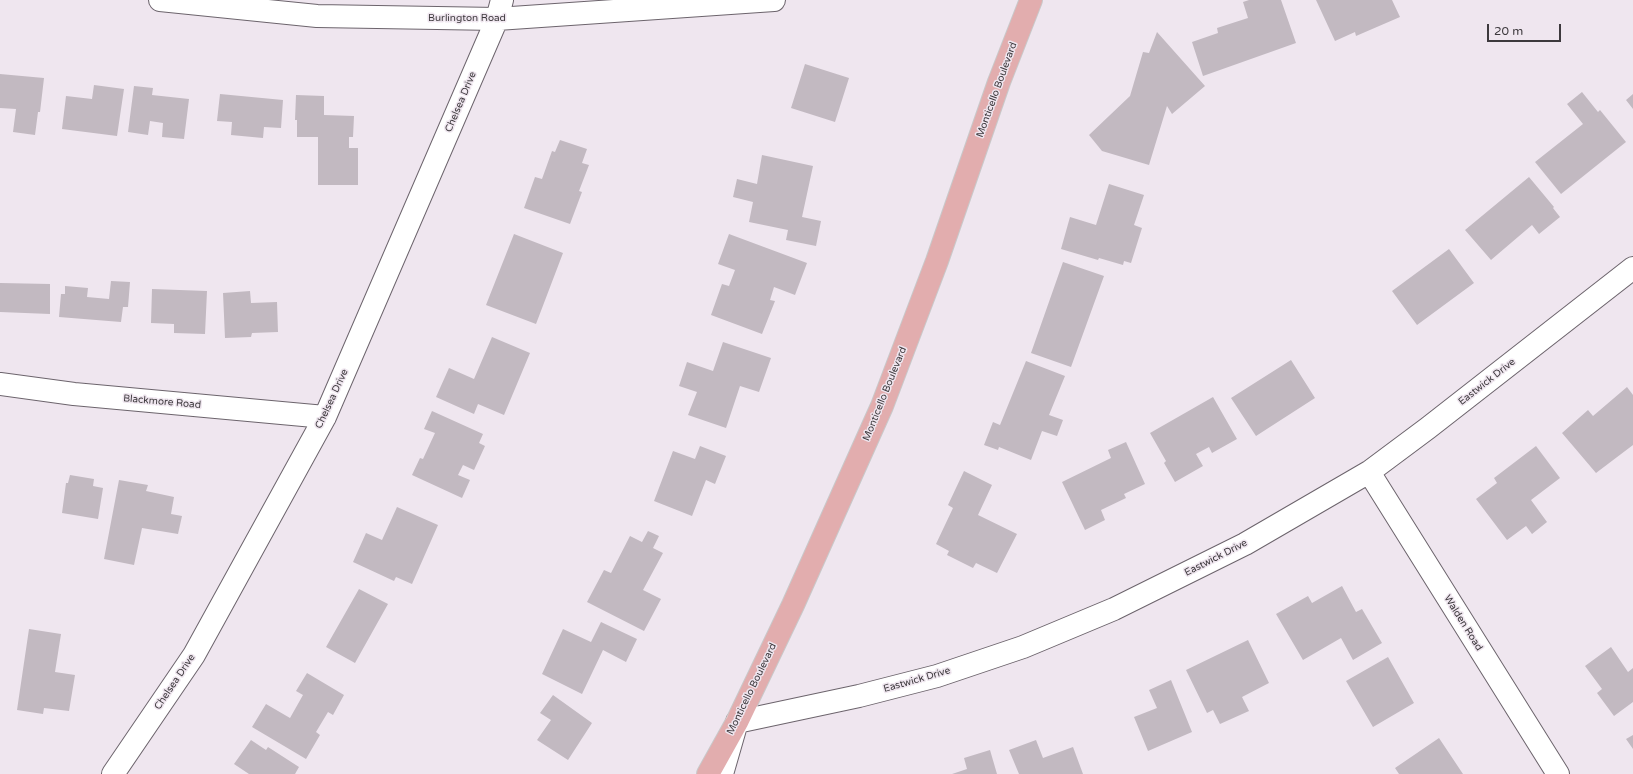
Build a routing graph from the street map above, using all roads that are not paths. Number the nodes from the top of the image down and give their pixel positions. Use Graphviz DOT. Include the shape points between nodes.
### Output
graph roads {
  1 [pos="160,0"];
  2 [pos="774,0"];
  3 [pos="1030,0"];
  4 [pos="499,10"];
  5 [pos="1633,268"];
  6 [pos="0,384"];
  7 [pos="325,417"];
  8 [pos="1369,472"];
  9 [pos="736,722"];
  10 [pos="113,774"];
  11 [pos="708,774"];
  12 [pos="722,774"];
  13 [pos="1558,774"];
  1 -- 4 [label="street, Burlington Road" via="317,16"];
  2 -- 4 [label="street, Burlington Road"];
  3 -- 9 [label="main road, Monticello Boulevard" via="937,261 882,406 793,605"];
  4 -- 7 [label="street, Chelsea Drive"];
  5 -- 8 [label="street, Eastwick Drive"];
  6 -- 7 [label="street, Blackmore Road" via="74,394"];
  7 -- 10 [label="street, Chelsea Drive" via="194,655"];
  8 -- 9 [label="street, Eastwick Drive" via="1245,544 1114,609 1023,647 937,676 859,696"];
  8 -- 13 [label="street, Walden Road"];
  9 -- 11 [label="main road, Monticello Boulevard"];
  9 -- 12 [label="street"];
}
